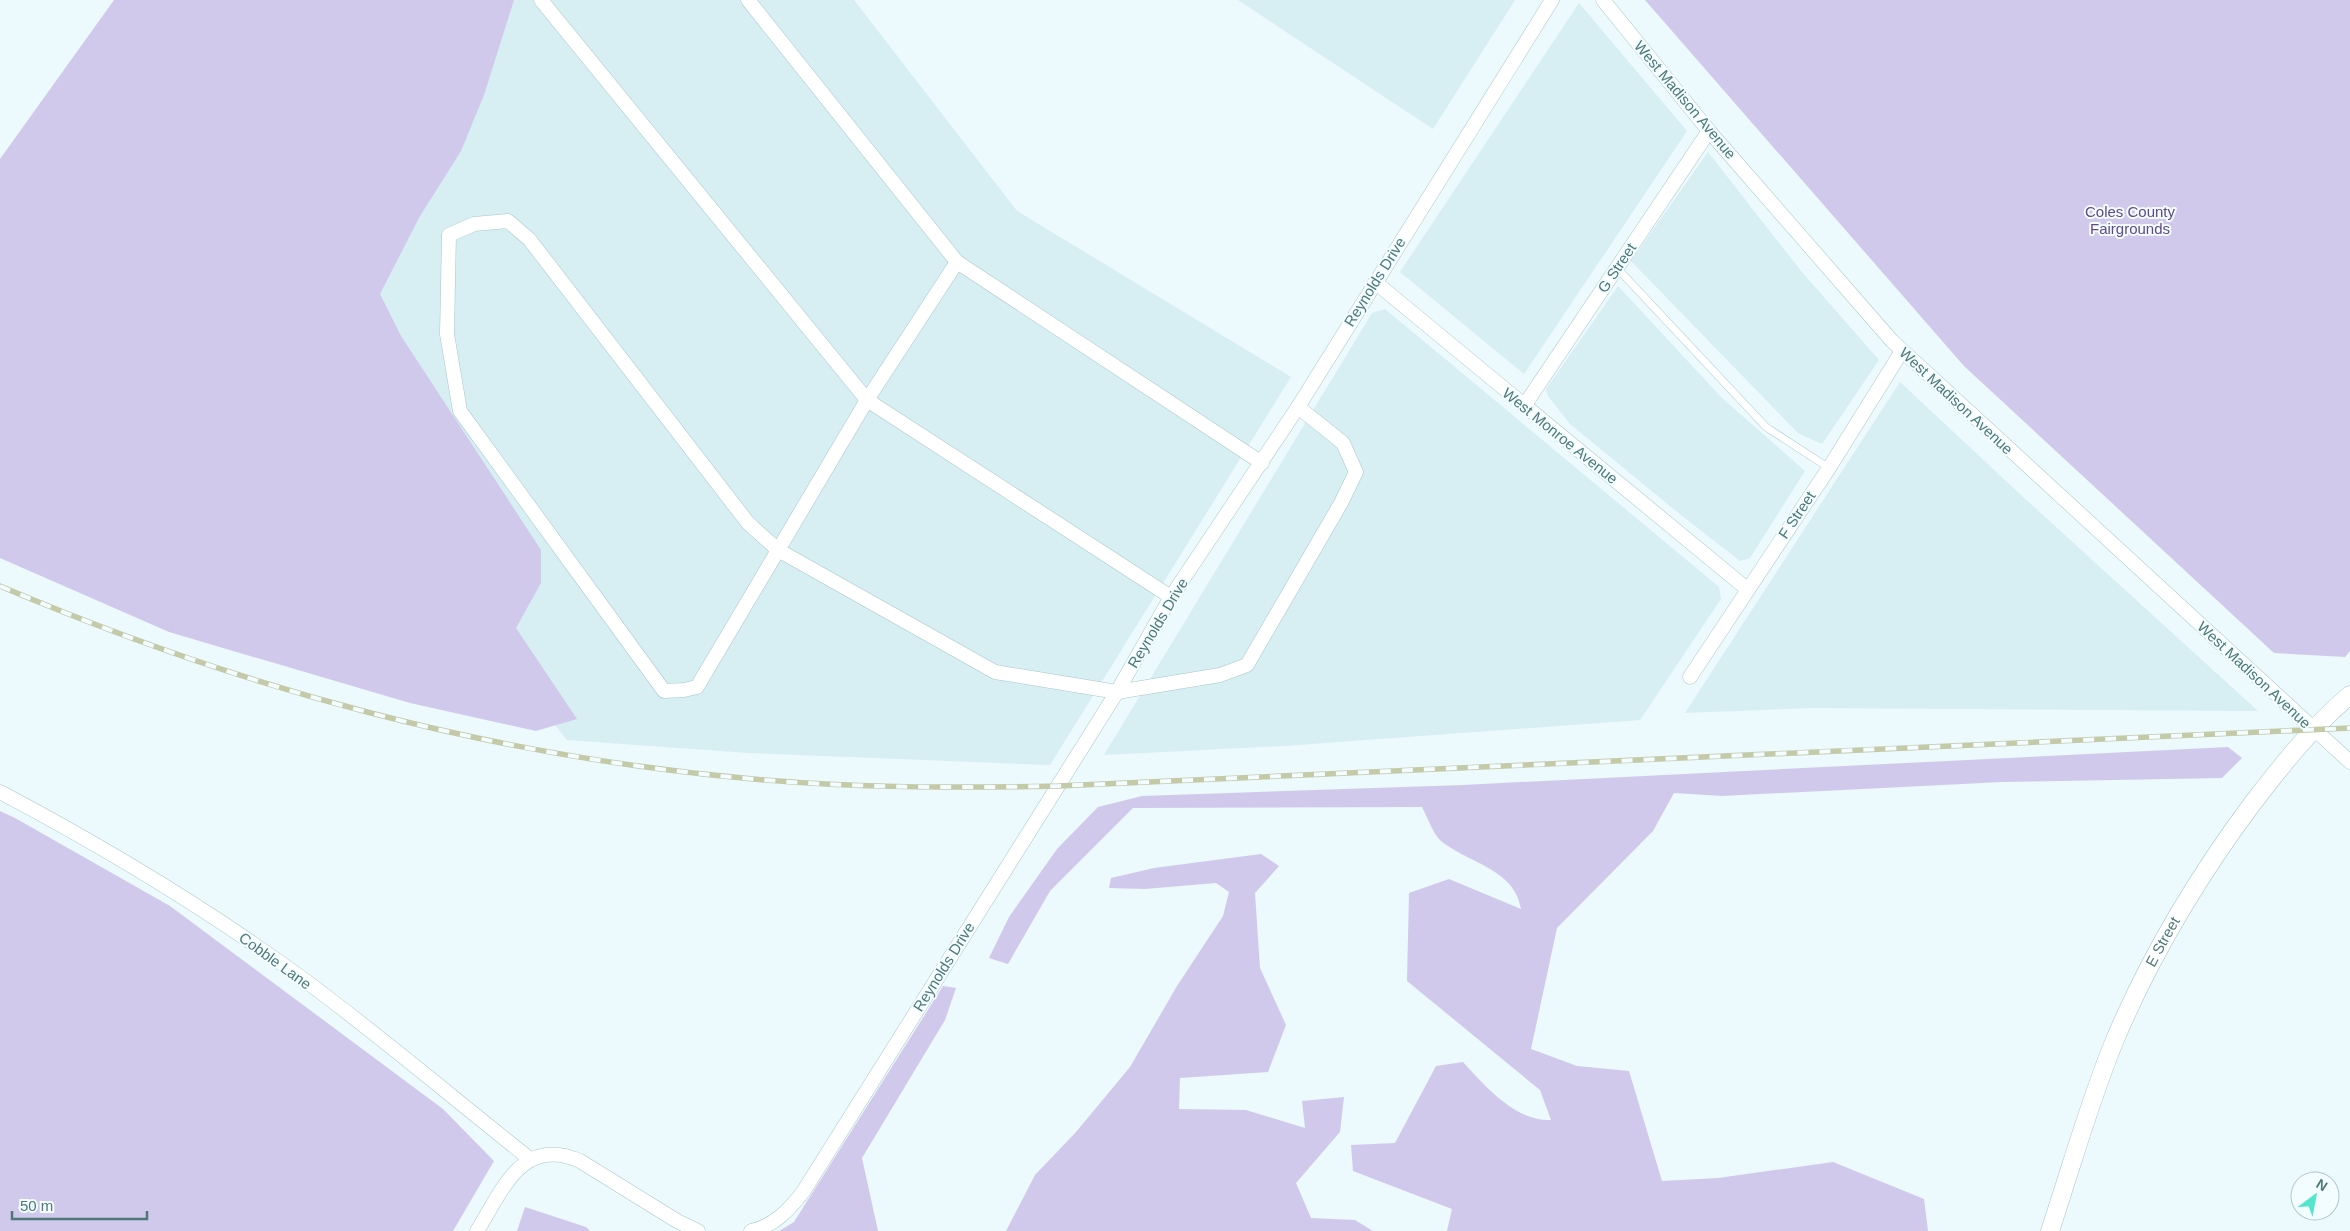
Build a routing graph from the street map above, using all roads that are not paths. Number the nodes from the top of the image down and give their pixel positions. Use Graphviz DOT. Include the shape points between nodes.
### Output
graph roads {
  1 [pos="541,0"];
  2 [pos="748,0"];
  3 [pos="1552,0"];
  4 [pos="1603,0"];
  5 [pos="1709,130"];
  6 [pos="957,262"];
  7 [pos="1617,268"];
  8 [pos="1375,282"];
  9 [pos="1902,351"];
  10 [pos="867,400"];
  11 [pos="1524,406"];
  12 [pos="1298,407"];
  13 [pos="1262,463"];
  14 [pos="1829,468"];
  15 [pos="778,550"];
  16 [pos="1747,589"];
  17 [pos="1171,597"];
  18 [pos="1690,677"];
  19 [pos="1117,692"];
  20 [pos="2350,695"];
  21 [pos="2313,729"];
  22 [pos="2350,762"];
  23 [pos="0,792"];
  24 [pos="530,1159"];
  25 [pos="477,1231"];
  26 [pos="698,1231"];
  27 [pos="751,1231"];
  28 [pos="2050,1231"];
  1 -- 10 [label="street"];
  2 -- 6 [label="street"];
  3 -- 8 [label="street, Reynolds Drive"];
  4 -- 5 [label="street, West Madison Avenue"];
  5 -- 7 [label="street, G Street"];
  5 -- 9 [label="street, West Madison Avenue"];
  6 -- 10 [label="street"];
  6 -- 13 [label="street"];
  7 -- 11 [label="street, G Street"];
  7 -- 14 [label="lane" via="1766,427"];
  8 -- 11 [label="street, West Monroe Avenue"];
  8 -- 12 [label="street, Reynolds Drive"];
  9 -- 14 [label="street, F Street"];
  9 -- 21 [label="street, West Madison Avenue"];
  10 -- 15 [label="street"];
  10 -- 17 [label="street"];
  11 -- 16 [label="street, West Monroe Avenue"];
  12 -- 13 [label="street, Reynolds Drive"];
  12 -- 19 [label="street" via="1344,443 1356,472 1247,665 1220,675"];
  13 -- 17 [label="street, Reynolds Drive"];
  14 -- 16 [label="street, F Street"];
  15 -- 15 [label="street" via="697,686 664,691 460,411 447,334 449,235 474,224 508,221 529,239 748,523"];
  15 -- 19 [label="street" via="995,672"];
  16 -- 18 [label="street, F Street"];
  17 -- 19 [label="street, Reynolds Drive"];
  19 -- 27 [label="street, Reynolds Drive" via="803,1192 775,1221"];
  20 -- 21 [label="street, E Street"];
  21 -- 22 [label="street, West Madison Avenue"];
  21 -- 28 [label="street, E Street" via="2205,869 2141,981 2107,1062"];
  23 -- 24 [label="street, Cobble Lane" via="137,868 216,919 307,983"];
  24 -- 25 [label="street" via="510,1177"];
  24 -- 26 [label="street" via="553,1153 568,1155"];
}
